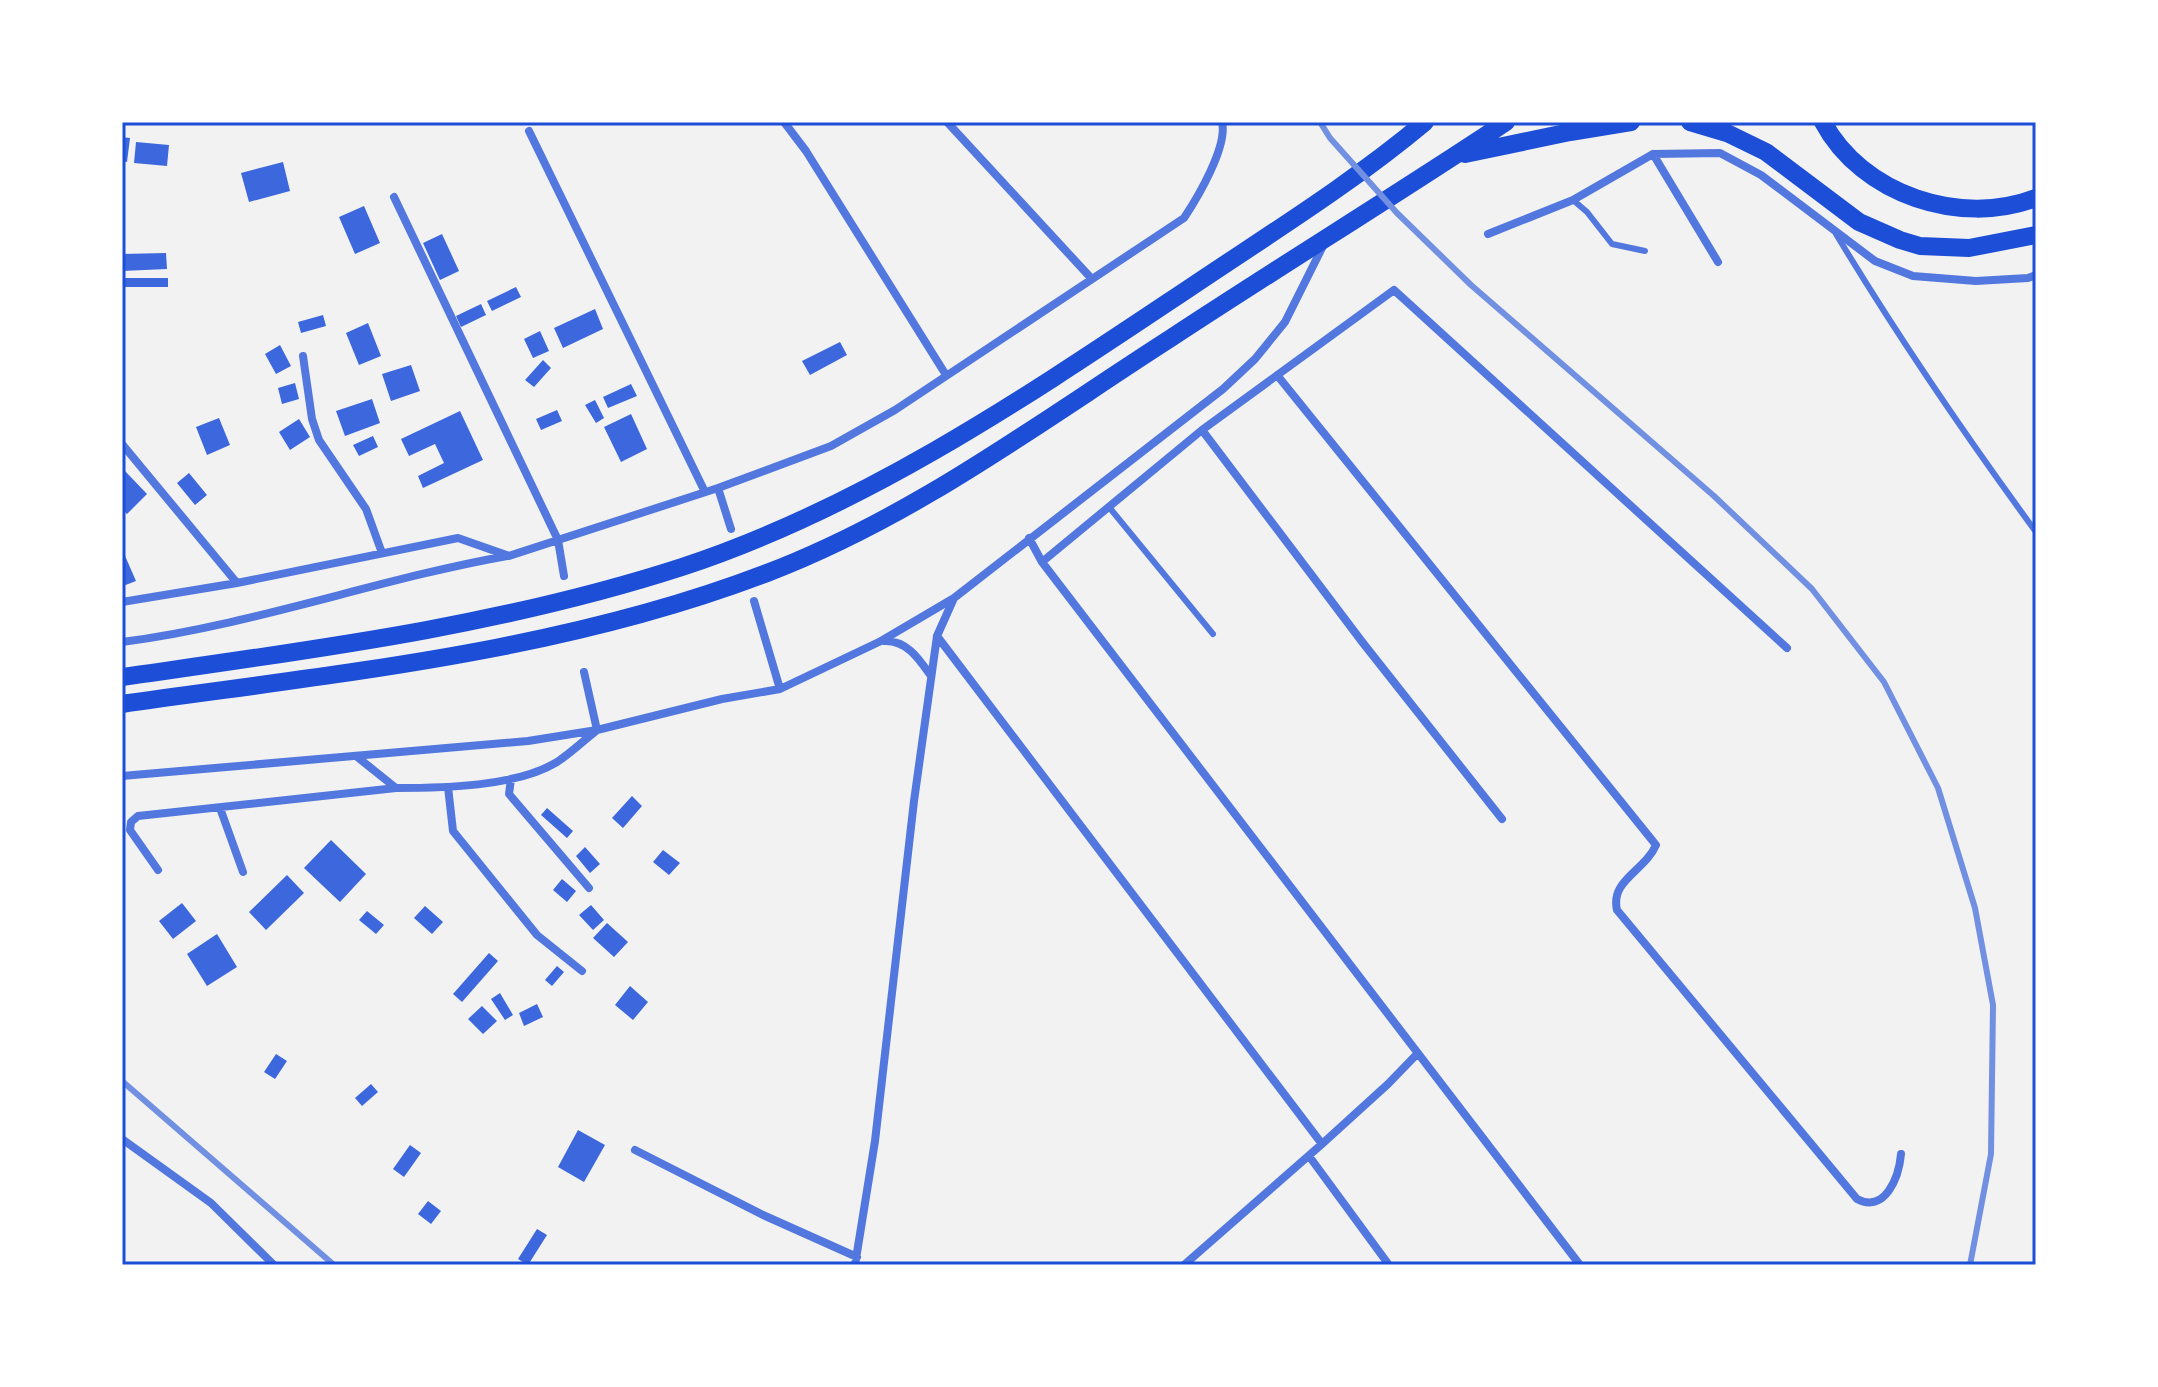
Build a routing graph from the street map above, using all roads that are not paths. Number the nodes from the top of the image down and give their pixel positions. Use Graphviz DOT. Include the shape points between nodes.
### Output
graph roads {
  1 [pos="784,122"];
  2 [pos="947,122"];
  3 [pos="1222,122"];
  4 [pos="1425,122"];
  5 [pos="1506,122"];
  6 [pos="1631,122"];
  7 [pos="1690,122"];
  8 [pos="1823,122"];
  9 [pos="529,131"];
  10 [pos="1653,154"];
  11 [pos="1455,156"];
  12 [pos="394,197"];
  13 [pos="2036,198"];
  14 [pos="1573,200"];
  15 [pos="1488,234"];
  16 [pos="1836,234"];
  17 [pos="2036,235"];
  18 [pos="1326,239"];
  19 [pos="1645,251"];
  20 [pos="1718,262"];
  21 [pos="2036,275"];
  22 [pos="1091,278"];
  23 [pos="303,356"];
  24 [pos="946,375"];
  25 [pos="1277,375"];
  26 [pos="1202,430"];
  27 [pos="122,444"];
  28 [pos="718,488"];
  29 [pos="705,492"];
  30 [pos="1109,507"];
  31 [pos="731,529"];
  32 [pos="2036,532"];
  33 [pos="1029,538"];
  34 [pos="558,540"];
  35 [pos="382,553"];
  36 [pos="509,556"];
  37 [pos="1042,562"];
  38 [pos="564,576"];
  39 [pos="237,583"];
  40 [pos="954,598"];
  41 [pos="754,601"];
  42 [pos="122,602"];
  43 [pos="1213,634"];
  44 [pos="937,636"];
  45 [pos="881,641"];
  46 [pos="122,642"];
  47 [pos="1787,648"];
  48 [pos="584,672"];
  49 [pos="122,677"];
  50 [pos="931,677"];
  51 [pos="780,689"];
  52 [pos="122,704"];
  53 [pos="597,730"];
  54 [pos="355,756"];
  55 [pos="122,776"];
  56 [pos="511,779"];
  57 [pos="448,787"];
  58 [pos="396,788"];
  59 [pos="220,808"];
  60 [pos="1502,819"];
  61 [pos="158,870"];
  62 [pos="243,872"];
  63 [pos="589,888"];
  64 [pos="582,971"];
  65 [pos="1418,1053"];
  66 [pos="122,1139"];
  67 [pos="1322,1144"];
  68 [pos="635,1150"];
  69 [pos="1901,1154"];
  70 [pos="1309,1156"];
  71 [pos="856,1261"];
  72 [pos="1196,1261"];
  73 [pos="274,1265"];
  74 [pos="1184,1265"];
  75 [pos="1389,1265"];
  76 [pos="1580,1265"];
  1 -- 24 [label="street"];
  2 -- 22 [label="street"];
  3 -- 22 [label="street" via="1225,133 1184,218"];
  4 -- 49 [label="highway" via="1325,197 976,425 848,497 752,542 517,614"];
  5 -- 11 [label="highway"];
  6 -- 11 [label="highway"];
  7 -- 17 [label="highway" via="1766,152 1859,222 1900,240 1969,248"];
  8 -- 13 [label="highway" via="1869,173 1922,201 1985,209"];
  9 -- 29 [label="street"];
  10 -- 14 [label="street"];
  10 -- 16 [label="street" via="1720,153 1761,175"];
  10 -- 20 [label="street"];
  11 -- 18 [label="highway"];
  12 -- 34 [label="street"];
  14 -- 15 [label="street"];
  14 -- 19 [label="lane" via="1612,244"];
  16 -- 21 [label="street" via="1875,261 1913,276 1976,281"];
  16 -- 32 [label="lane" via="1956,422"];
  18 -- 33 [label="street" via="1285,322 1255,359"];
  18 -- 52 [label="highway" via="995,455 837,543 767,573 568,634"];
  22 -- 24 [label="street"];
  23 -- 35 [label="street" via="319,440 366,509"];
  24 -- 28 [label="street" via="831,446"];
  25 -- 26 [label="street"];
  25 -- 47 [label="street" via="1394,290"];
  25 -- 69 [label="street" via="1656,845 1617,890 1617,910 1857,1199 1878,1202 1900,1171"];
  26 -- 30 [label="street"];
  26 -- 60 [label="street"];
  27 -- 39 [label="street"];
  28 -- 29 [label="street"];
  28 -- 31 [label="street"];
  29 -- 34 [label="street"];
  30 -- 37 [label="street"];
  30 -- 43 [label="lane"];
  33 -- 37 [label="street"];
  33 -- 40 [label="street"];
  34 -- 36 [label="street"];
  34 -- 38 [label="street"];
  35 -- 36 [label="street" via="458,538"];
  35 -- 39 [label="street"];
  36 -- 46 [label="street" via="212,627"];
  37 -- 65 [label="street"];
  39 -- 42 [label="street"];
  40 -- 44 [label="street"];
  40 -- 45 [label="street"];
  41 -- 51 [label="street"];
  44 -- 50 [label="street"];
  44 -- 67 [label="street"];
  45 -- 50 [label="street" via="894,640 907,648"];
  45 -- 51 [label="street"];
  48 -- 53 [label="street"];
  50 -- 71 [label="street"];
  51 -- 53 [label="street"];
  53 -- 54 [label="street"];
  53 -- 56 [label="street" via="555,763"];
  54 -- 55 [label="street"];
  54 -- 58 [label="street"];
  56 -- 57 [label="street"];
  56 -- 63 [label="street" via="509,794"];
  57 -- 58 [label="street"];
  57 -- 64 [label="street" via="453,831 537,935"];
  58 -- 59 [label="street"];
  59 -- 61 [label="street" via="150,813 131,822 130,830"];
  59 -- 62 [label="street"];
  65 -- 67 [label="street"];
  65 -- 76 [label="street"];
  66 -- 73 [label="street" via="211,1203"];
  67 -- 70 [label="street"];
  68 -- 71 [label="street"];
  70 -- 72 [label="street"];
  70 -- 75 [label="street"];
  72 -- 74 [label="street"];
}
